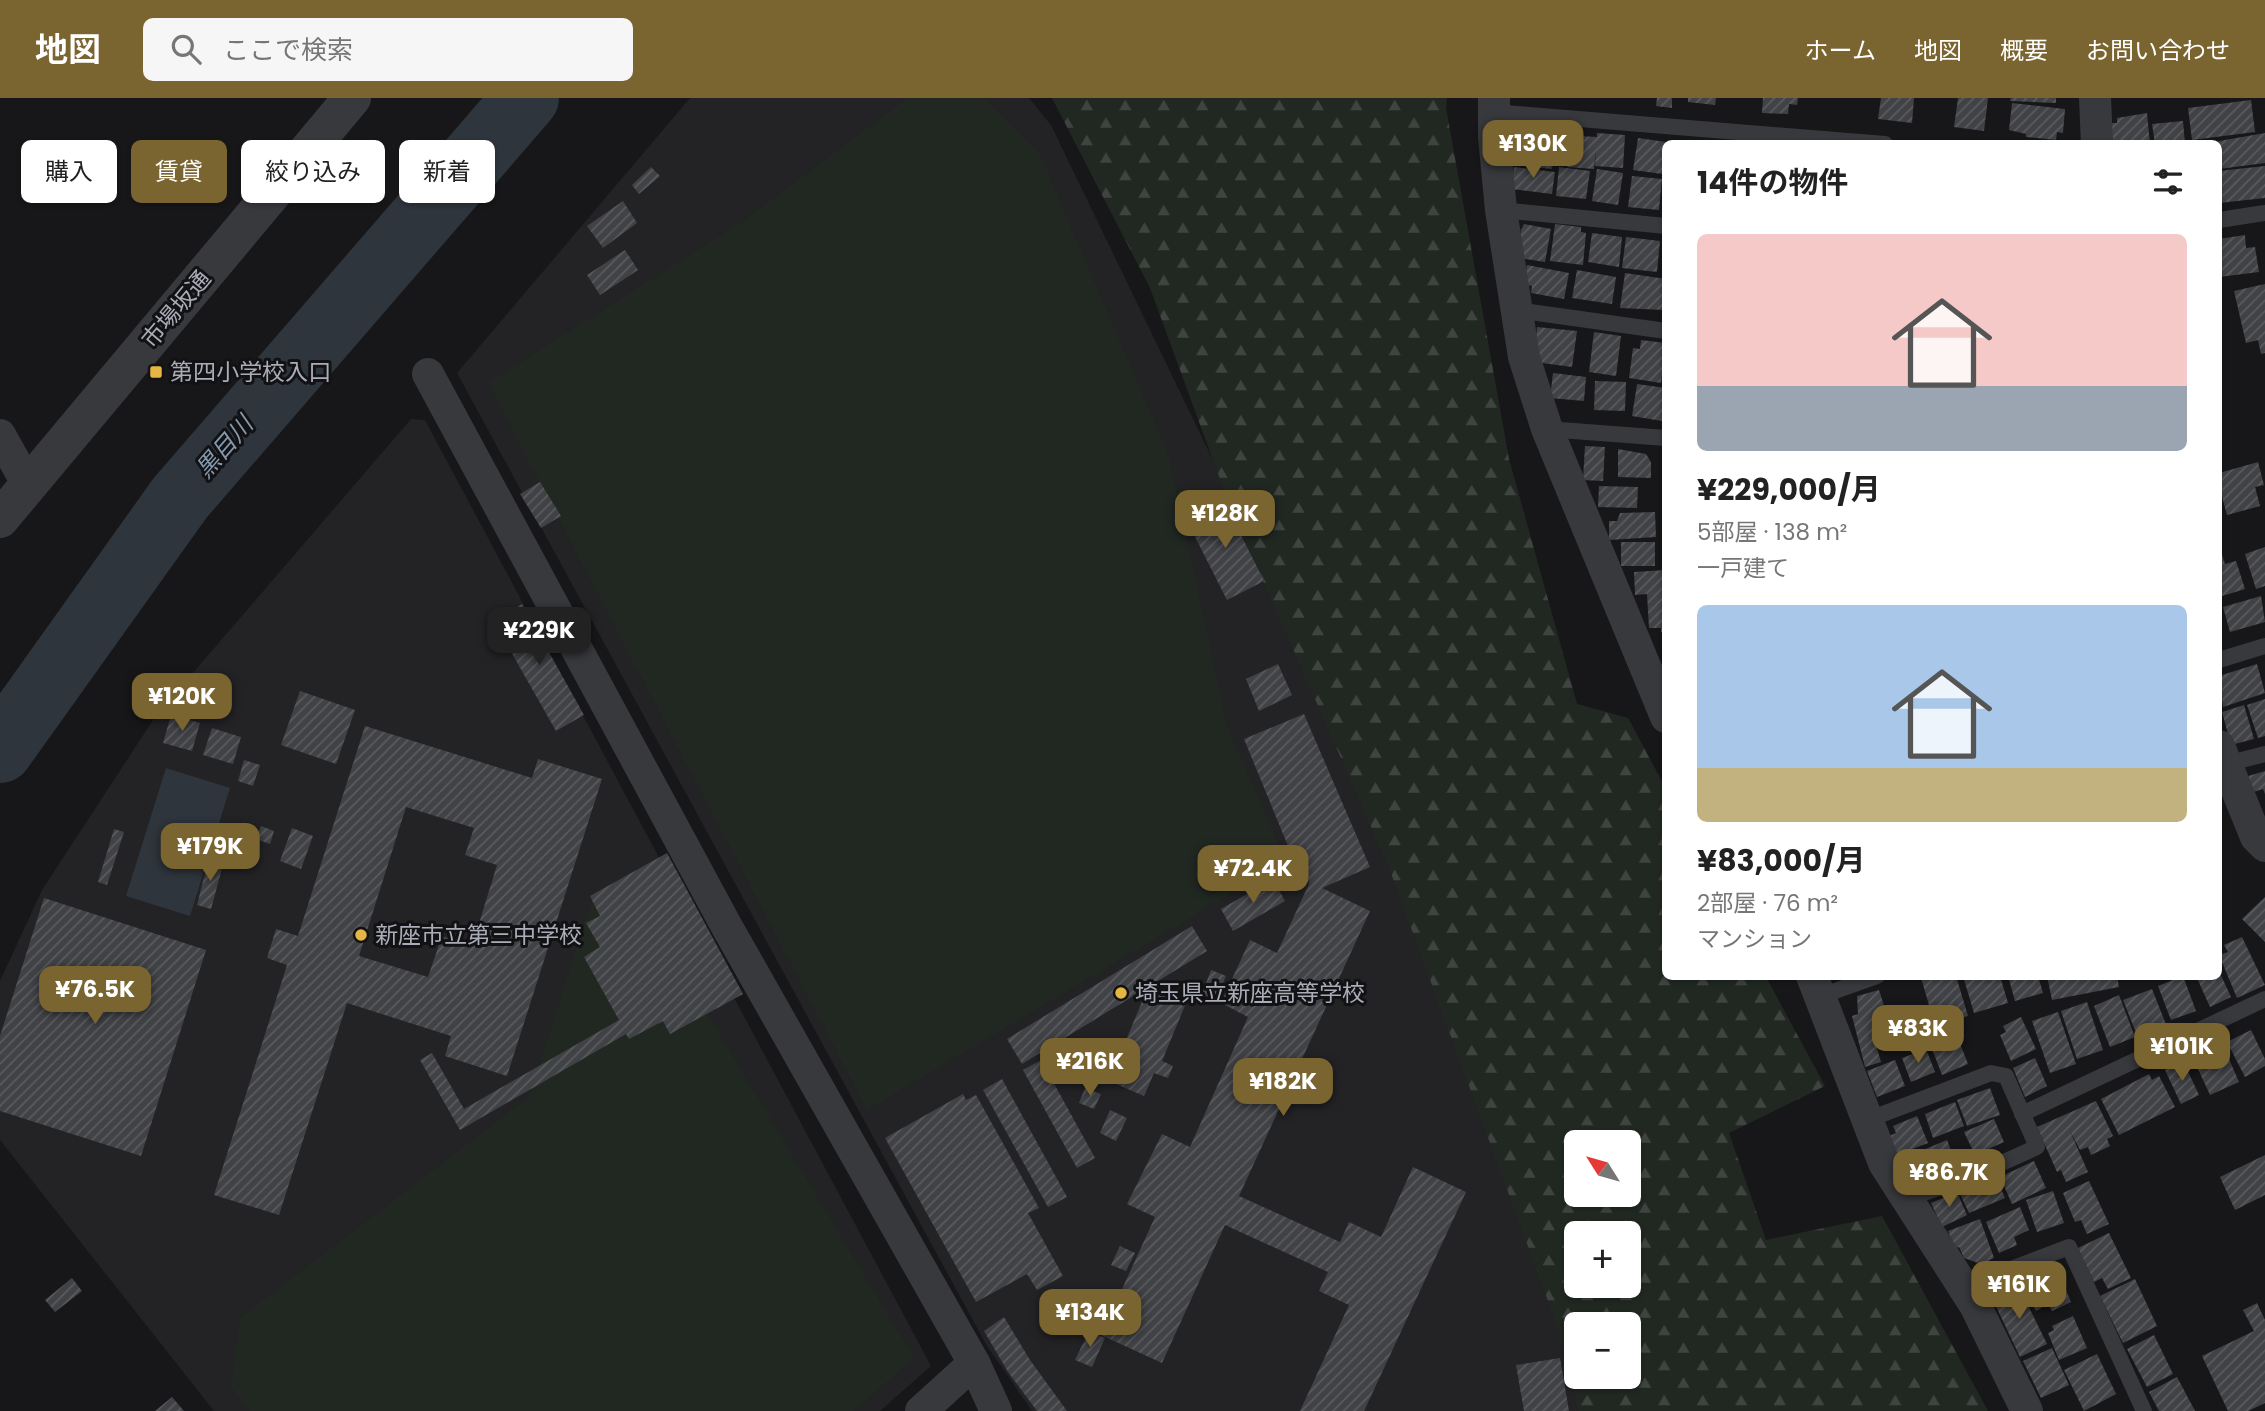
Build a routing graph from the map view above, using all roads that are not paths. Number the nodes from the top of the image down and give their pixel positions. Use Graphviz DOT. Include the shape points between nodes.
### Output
graph roads {
  1 [pos="352,98"];
  2 [pos="2095,98"];
  3 [pos="1494,105"];
  4 [pos="1845,140"];
  5 [pos="2097,140"];
  6 [pos="1501,210"];
  7 [pos="2265,213"];
  8 [pos="2222,220"];
  9 [pos="1662,226"];
  10 [pos="1516,310"];
  11 [pos="1662,330"];
  12 [pos="428,374"];
  13 [pos="1547,429"];
  14 [pos="0,435"];
  15 [pos="1662,438"];
  16 [pos="28,485"];
  17 [pos="0,519"];
  18 [pos="2265,646"];
  19 [pos="2222,659"];
  20 [pos="1662,702"];
  21 [pos="2265,754"];
  22 [pos="2225,771"];
  23 [pos="2265,846"];
  24 [pos="1853,980"];
  25 [pos="1817,986"];
  26 [pos="2265,999"];
  27 [pos="2022,1114"];
  28 [pos="1867,1120"];
  29 [pos="1905,1199"];
  30 [pos="1960,1283"];
  31 [pos="974,1363"];
  32 [pos="922,1411"];
  33 [pos="996,1411"];
  34 [pos="2027,1411"];
  35 [pos="2144,1411"];
  1 -- 16 [label="street, 市場坂通"];
  2 -- 5 [label="street"];
  3 -- 4 [label="lane"];
  3 -- 6 [label="street"];
  6 -- 9 [label="lane"];
  6 -- 10 [label="street"];
  7 -- 8 [label="lane"];
  10 -- 11 [label="lane"];
  10 -- 13 [label="street" via="1524,357"];
  12 -- 31 [label="street" via="727,927"];
  13 -- 15 [label="lane"];
  13 -- 20 [label="street"];
  14 -- 16 [label="street"];
  16 -- 17 [label="street, 市場坂通"];
  18 -- 19 [label="lane"];
  21 -- 22 [label="lane"];
  22 -- 23 [label="street" via="2256,837"];
  24 -- 25 [label="lane"];
  25 -- 28 [label="street"];
  26 -- 27 [label="lane"];
  27 -- 28 [label="lane" via="2006,1076 1991,1073"];
  27 -- 29 [label="lane" via="2037,1147 1964,1180"];
  28 -- 29 [label="street"];
  29 -- 30 [label="street"];
  30 -- 34 [label="street"];
  30 -- 35 [label="lane" via="1982,1280 2069,1247"];
  31 -- 32 [label="street"];
  31 -- 33 [label="street"];
}
